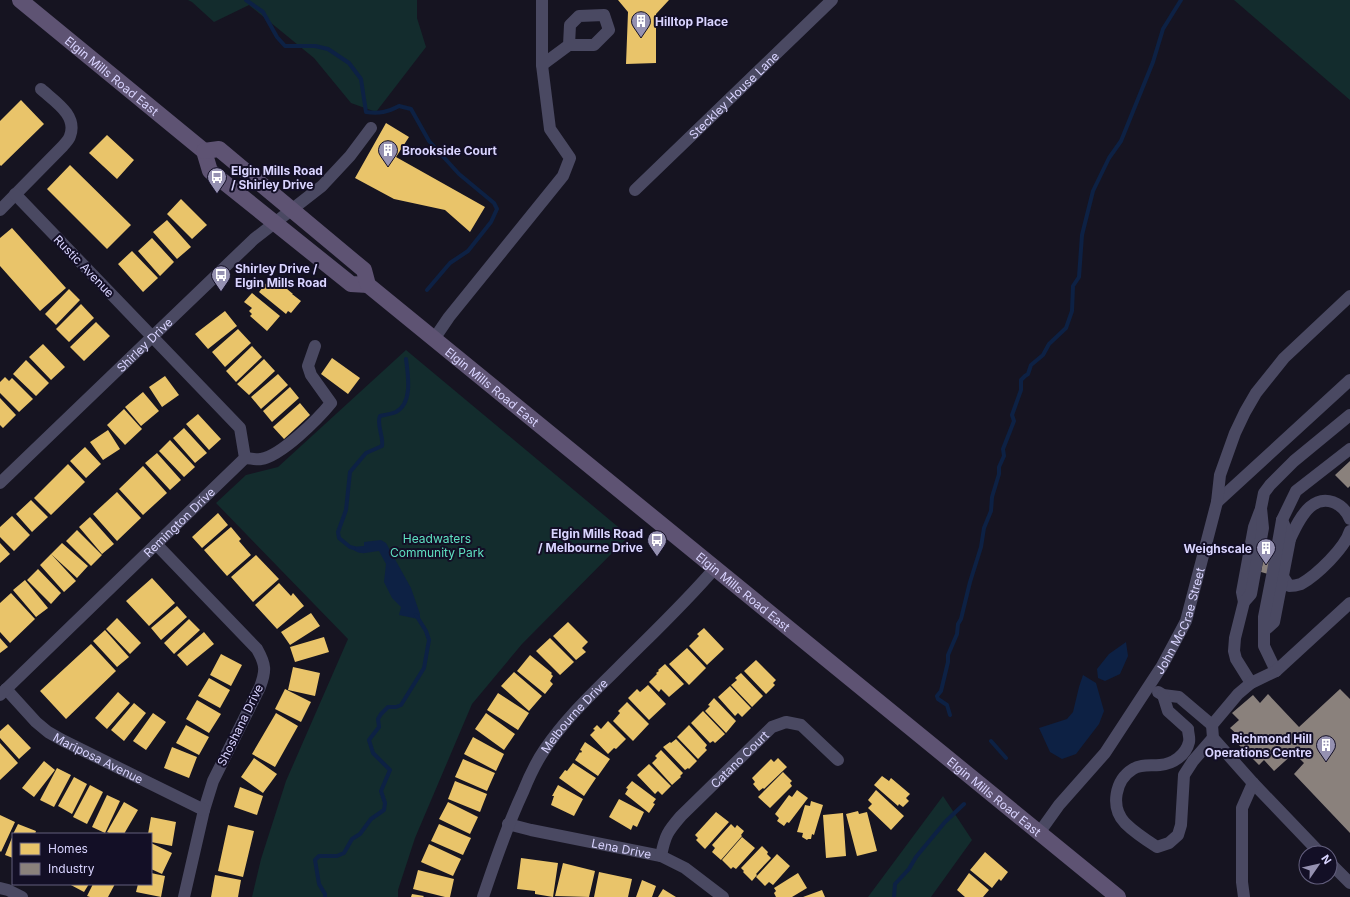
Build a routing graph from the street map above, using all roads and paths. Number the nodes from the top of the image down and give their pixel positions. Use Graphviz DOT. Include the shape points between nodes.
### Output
graph roads {
  1 [pos="20,0"];
  2 [pos="542,0"];
  3 [pos="832,0"];
  4 [pos="569,45"];
  5 [pos="542,65"];
  6 [pos="41,88"];
  7 [pos="371,128"];
  8 [pos="204,151"];
  9 [pos="635,190"];
  10 [pos="15,194"];
  11 [pos="291,209"];
  12 [pos="0,210"];
  13 [pos="274,223"];
  14 [pos="368,284"];
  15 [pos="1350,296"];
  16 [pos="153,336"];
  17 [pos="434,338"];
  18 [pos="315,346"];
  19 [pos="1350,380"];
  20 [pos="1350,415"];
  21 [pos="1350,449"];
  22 [pos="245,458"];
  23 [pos="0,483"];
  24 [pos="1217,502"];
  25 [pos="1350,519"];
  26 [pos="1282,520"];
  27 [pos="1350,531"];
  28 [pos="1290,539"];
  29 [pos="156,544"];
  30 [pos="715,568"];
  31 [pos="1282,575"];
  32 [pos="1350,603"];
  33 [pos="1264,631"];
  34 [pos="1276,671"];
  35 [pos="1251,683"];
  36 [pos="1149,687"];
  37 [pos="3,692"];
  38 [pos="1163,695"];
  39 [pos="1212,725"];
  40 [pos="1213,738"];
  41 [pos="838,760"];
  42 [pos="1253,783"];
  43 [pos="204,810"];
  44 [pos="508,824"];
  45 [pos="1039,833"];
  46 [pos="1312,845"];
  47 [pos="661,856"];
  48 [pos="1338,871"];
  49 [pos="1350,883"];
  50 [pos="0,888"];
  51 [pos="22,897"];
  52 [pos="184,897"];
  53 [pos="483,897"];
  54 [pos="723,897"];
  55 [pos="1118,897"];
  56 [pos="1244,897"];
  1 -- 8 [label="main road, Elgin Mills Road East"];
  2 -- 5 [label="street"];
  3 -- 9 [label="street, Steckley House Lane"];
  4 -- 5 [label="street"];
  5 -- 17 [label="street" via="550,129 570,158 563,176"];
  6 -- 10 [label="street" via="66,112 72,127 70,137"];
  7 -- 11 [label="street, Shirley Drive" via="350,156 322,186"];
  8 -- 11 [label="main road, Elgin Mills Road East" via="219,149"];
  8 -- 13 [label="main road" via="210,171"];
  10 -- 12 [label="street"];
  10 -- 16 [label="street, Rustic Avenue"];
  11 -- 13 [label="street, Shirley Drive"];
  11 -- 14 [label="main road, Elgin Mills Road East" via="364,270"];
  13 -- 14 [label="main road" via="350,284"];
  13 -- 16 [label="street, Shirley Drive"];
  14 -- 17 [label="main road, Elgin Mills Road East"];
  15 -- 24 [label="street, John McCrae Street" via="1284,358 1256,393 1227,454 1220,475"];
  16 -- 22 [label="street" via="240,428"];
  16 -- 23 [label="street, Shirley Drive"];
  17 -- 30 [label="main road, Elgin Mills Road East"];
  18 -- 22 [label="street" via="308,366 311,375 331,404 278,452 261,459"];
  19 -- 24 [label="street"];
  20 -- 35 [label="street" via="1294,461 1264,493 1254,527 1242,592 1244,602 1234,651"];
  21 -- 26 [label="street" via="1296,491"];
  22 -- 29 [label="street, Remington Drive"];
  24 -- 36 [label="street, John McCrae Street" via="1186,621"];
  25 -- 28 [label="street" via="1347,512 1334,502 1317,503 1300,519"];
  26 -- 28 [label="street"];
  26 -- 33 [label="street" via="1264,617"];
  27 -- 31 [label="street" via="1335,554 1300,584 1289,586"];
  28 -- 31 [label="street"];
  29 -- 37 [label="street, Remington Drive"];
  29 -- 43 [label="street, Shoshana Drive" via="257,649 265,668 260,687 213,781"];
  30 -- 44 [label="street, Melbourne Drive" via="667,620 568,718 533,769"];
  30 -- 45 [label="main road, Elgin Mills Road East"];
  31 -- 33 [label="street" via="1274,622"];
  32 -- 34 [label="street"];
  33 -- 34 [label="street" via="1264,646"];
  34 -- 35 [label="street"];
  35 -- 39 [label="street" via="1238,694"];
  36 -- 38 [label="street"];
  36 -- 45 [label="street, John McCrae Street" via="1105,754 1059,805"];
  37 -- 43 [label="street, Mariposa Avenue" via="48,732"];
  38 -- 39 [label="street" via="1179,697"];
  38 -- 40 [label="street" via="1168,711 1188,729 1189,741 1184,753 1171,763 1145,765 1133,769 1122,779 1117,789 1116,807 1124,822 1157,847 1169,843 1178,835 1184,775"];
  39 -- 40 [label="street"];
  40 -- 42 [label="street"];
  41 -- 47 [label="street, Catano Court" via="801,725 786,722 772,727 681,816 664,840"];
  42 -- 46 [label="street"];
  42 -- 56 [label="street" via="1242,808"];
  43 -- 52 [label="street, Shoshana Drive"];
  44 -- 47 [label="street, Lena Drive"];
  44 -- 53 [label="street, Melbourne Drive"];
  45 -- 55 [label="main road, Elgin Mills Road East"];
  47 -- 54 [label="street, Lena Drive" via="685,868"];
  48 -- 49 [label="street"];
  50 -- 51 [label="street"];
}
